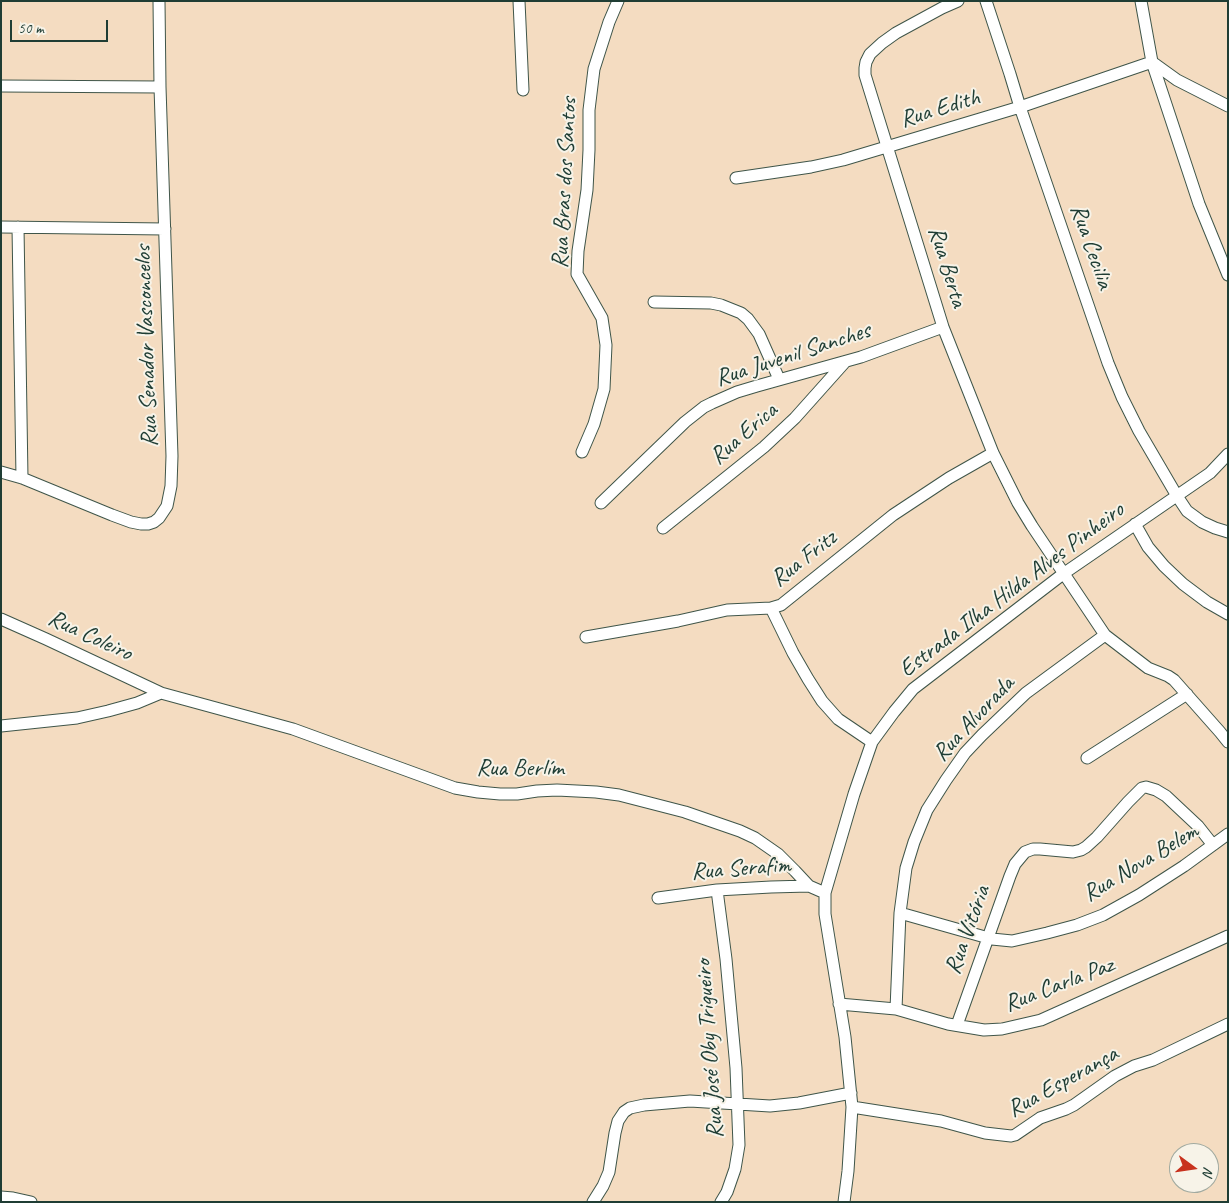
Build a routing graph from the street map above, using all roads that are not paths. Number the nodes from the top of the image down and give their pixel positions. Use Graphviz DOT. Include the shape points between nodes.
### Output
graph roads {
  1 [pos="159,1"];
  2 [pos="519,1"];
  3 [pos="618,1"];
  4 [pos="958,1"];
  5 [pos="986,1"];
  6 [pos="1141,1"];
  7 [pos="1152,62"];
  8 [pos="1,86"];
  9 [pos="160,87"];
  10 [pos="524,90"];
  11 [pos="1228,106"];
  12 [pos="1020,107"];
  13 [pos="888,147"];
  14 [pos="736,178"];
  15 [pos="1,227"];
  16 [pos="18,228"];
  17 [pos="165,229"];
  18 [pos="1228,275"];
  19 [pos="654,302"];
  20 [pos="943,327"];
  21 [pos="845,362"];
  22 [pos="779,380"];
  23 [pos="582,452"];
  24 [pos="993,452"];
  25 [pos="1228,454"];
  26 [pos="1,472"];
  27 [pos="22,478"];
  28 [pos="1177,496"];
  29 [pos="601,503"];
  30 [pos="1135,524"];
  31 [pos="663,528"];
  32 [pos="1228,532"];
  33 [pos="1063,574"];
  34 [pos="771,608"];
  35 [pos="1228,614"];
  36 [pos="1,619"];
  37 [pos="1105,635"];
  38 [pos="586,637"];
  39 [pos="161,692"];
  40 [pos="1187,694"];
  41 [pos="1,726"];
  42 [pos="872,742"];
  43 [pos="1228,742"];
  44 [pos="1087,758"];
  45 [pos="1228,834"];
  46 [pos="1213,845"];
  47 [pos="809,886"];
  48 [pos="717,890"];
  49 [pos="825,893"];
  50 [pos="658,898"];
  51 [pos="900,913"];
  52 [pos="1228,936"];
  53 [pos="987,938"];
  54 [pos="839,1004"];
  55 [pos="896,1009"];
  56 [pos="1228,1024"];
  57 [pos="957,1025"];
  58 [pos="851,1094"];
  59 [pos="738,1104"];
  60 [pos="852,1106"];
  61 [pos="1,1197"];
  62 [pos="31,1202"];
  63 [pos="594,1202"];
  64 [pos="721,1202"];
  65 [pos="844,1202"];
  1 -- 9 [label="street, Rua Senador Vasconcelos"];
  2 -- 10 [label="street"];
  3 -- 23 [label="street, Rua Bras dos Santos" via="594,69 589,110 587,190 576,274 602,318 606,344 604,388"];
  4 -- 13 [label="street, Rua Berta" via="896,33 876,48 866,62 865,75"];
  5 -- 12 [label="street, Rua Cecilia"];
  6 -- 7 [label="street"];
  7 -- 11 [label="street" via="1177,80"];
  7 -- 12 [label="street, Rua Edith"];
  7 -- 18 [label="street" via="1200,204"];
  8 -- 9 [label="street"];
  9 -- 17 [label="street, Rua Senador Vasconcelos"];
  12 -- 13 [label="street, Rua Edith"];
  12 -- 28 [label="street, Rua Cecilia" via="1122,397"];
  13 -- 14 [label="street, Rua Edith" via="826,164"];
  13 -- 20 [label="street, Rua Berta"];
  15 -- 16 [label="street"];
  16 -- 17 [label="street"];
  16 -- 27 [label="street"];
  17 -- 27 [label="street, Rua Senador Vasconcelos" via="172,456 167,506 154,522 141,524"];
  19 -- 22 [label="street" via="711,303 741,313 759,334"];
  20 -- 21 [label="street, Rua Juvenil Sanches"];
  20 -- 24 [label="street, Rua Berta"];
  21 -- 22 [label="street, Rua Juvenil Sanches"];
  21 -- 31 [label="street, Rua Erica" via="764,447"];
  22 -- 29 [label="street, Rua Juvenil Sanches" via="737,392 704,407"];
  24 -- 33 [label="street, Rua Berta" via="1018,504"];
  24 -- 34 [label="street, Rua Fritz" via="893,515 788,600"];
  25 -- 28 [label="street, Estrada Ilha Hilda Alves Pinheiro" via="1210,473"];
  26 -- 27 [label="street, Rua Senador Vasconcelos"];
  28 -- 30 [label="street, Estrada Ilha Hilda Alves Pinheiro"];
  28 -- 32 [label="street, Rua Cecilia" via="1187,511 1202,522"];
  30 -- 33 [label="street, Estrada Ilha Hilda Alves Pinheiro"];
  30 -- 35 [label="street" via="1164,566 1183,584"];
  33 -- 37 [label="street, Rua Berta"];
  33 -- 42 [label="street, Estrada Ilha Hilda Alves Pinheiro" via="913,689"];
  34 -- 38 [label="street, Rua Fritz" via="727,610"];
  34 -- 42 [label="street" via="822,701 838,719"];
  36 -- 39 [label="street, Rua Coleiro"];
  37 -- 40 [label="street, Rua Berta" via="1148,668 1174,680"];
  37 -- 51 [label="street, Rua Alvorada" via="1026,692 965,753 927,810 914,842 906,868"];
  39 -- 41 [label="street" via="78,718"];
  39 -- 47 [label="street, Rua Berlím" via="293,729 455,788 500,794 550,790 596,792 685,812 755,838 778,854"];
  40 -- 43 [label="street, Rua Berta"];
  40 -- 44 [label="street"];
  42 -- 49 [label="street, Estrada Ilha Hilda Alves Pinheiro"];
  45 -- 46 [label="street, Rua Nova Belem"];
  46 -- 53 [label="street, Rua Nova Belem" via="1103,915 1023,939"];
  46 -- 53 [label="street, Rua Vitória" via="1166,796 1156,790 1142,788 1081,850 1040,848 1025,852 1015,864"];
  47 -- 48 [label="street, Rua Serafim"];
  47 -- 49 [label="street, Rua Serafim"];
  48 -- 50 [label="street, Rua Serafim"];
  48 -- 59 [label="street, Rua José Oby Trigueiro"];
  49 -- 54 [label="street, Estrada Ilha Hilda Alves Pinheiro" via="825,914"];
  51 -- 53 [label="street, Rua Nova Belem"];
  51 -- 55 [label="street, Rua Alvorada"];
  52 -- 57 [label="street, Rua Carla Paz" via="1034,1022 984,1030"];
  53 -- 57 [label="street, Rua Vitória"];
  54 -- 55 [label="street, Rua Carla Paz"];
  54 -- 58 [label="street, Estrada Ilha Hilda Alves Pinheiro"];
  55 -- 57 [label="street, Rua Carla Paz"];
  56 -- 60 [label="street, Rua Esperança" via="1134,1066 1074,1105 1040,1118 1011,1136"];
  58 -- 59 [label="street" via="770,1106"];
  58 -- 60 [label="street, Estrada Ilha Hilda Alves Pinheiro"];
  59 -- 63 [label="street" via="690,1101 654,1104 624,1112 618,1121 606,1180"];
  59 -- 64 [label="street, Rua José Oby Trigueiro" via="736,1170"];
  60 -- 65 [label="street, Estrada Ilha Hilda Alves Pinheiro"];
  61 -- 62 [label="street"];
}
